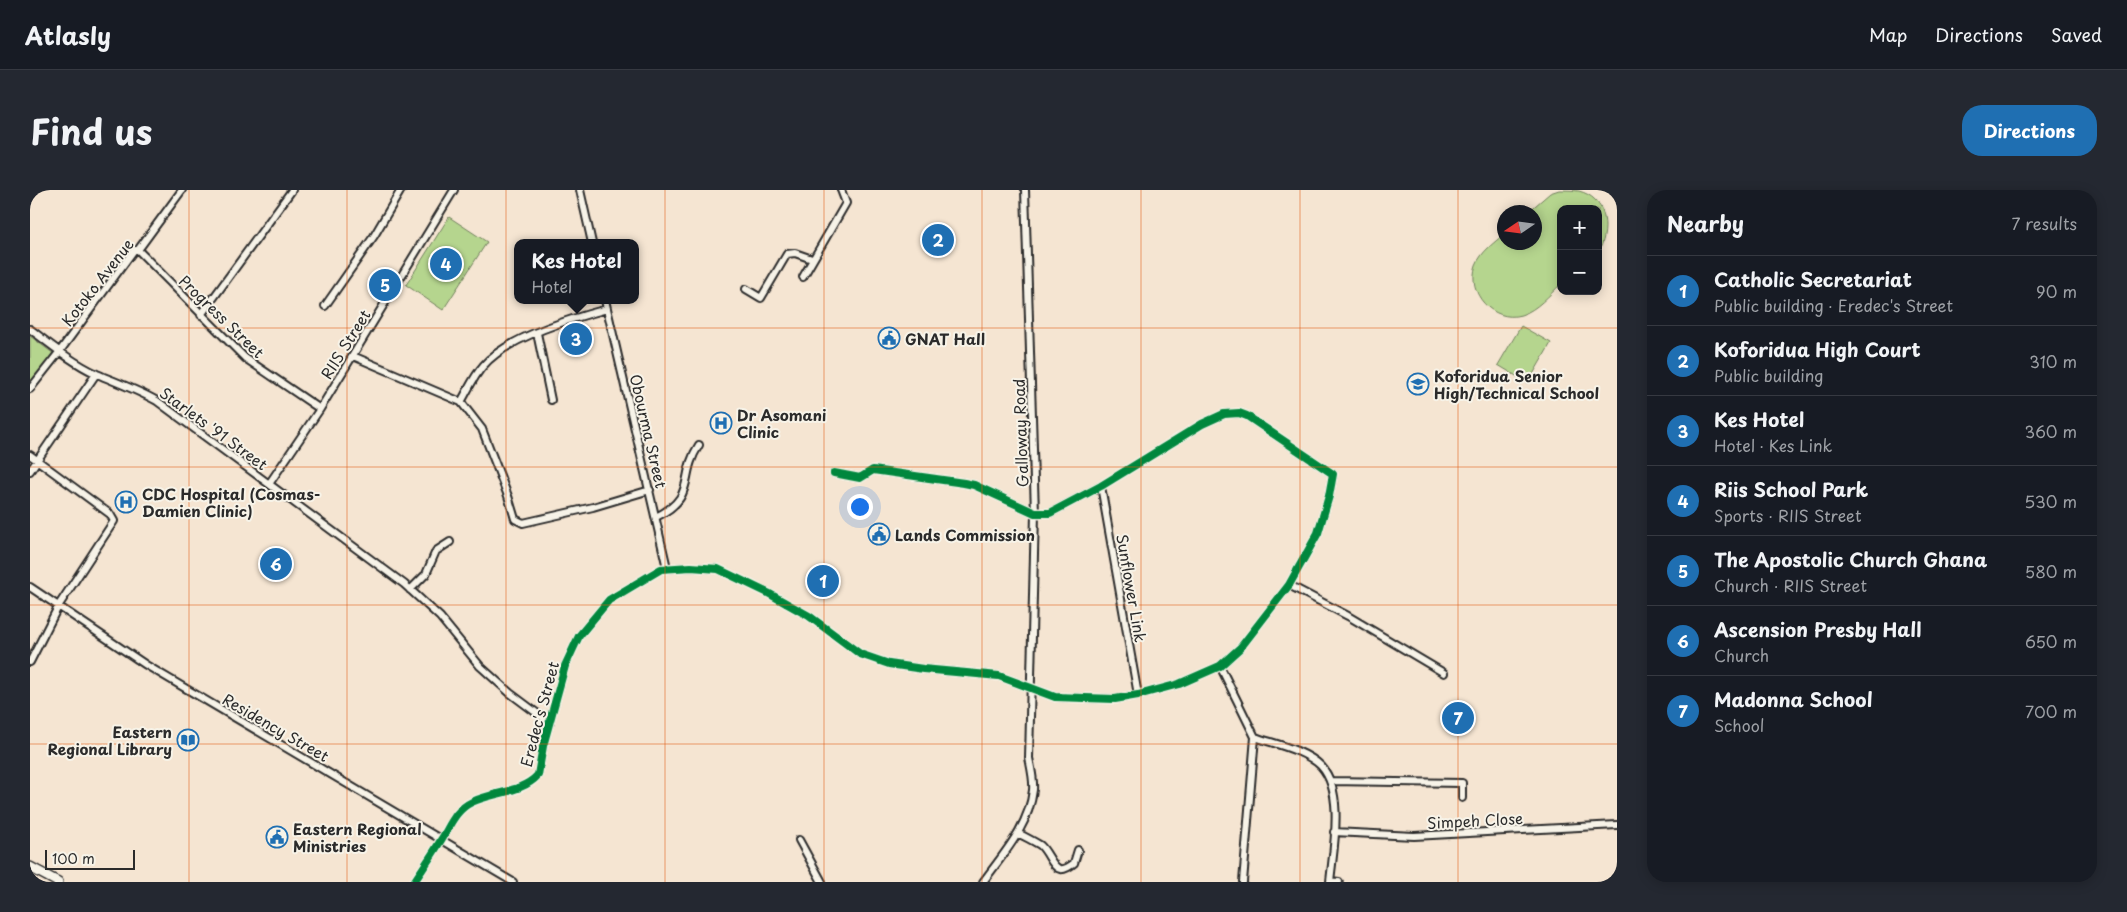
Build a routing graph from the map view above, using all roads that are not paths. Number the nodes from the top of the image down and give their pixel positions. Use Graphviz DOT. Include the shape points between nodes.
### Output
graph roads {
  1 [pos="182,190"];
  2 [pos="292,190"];
  3 [pos="401,190"];
  4 [pos="454,190"];
  5 [pos="580,190"];
  6 [pos="841,190"];
  7 [pos="1025,190"];
  8 [pos="591,239"];
  9 [pos="138,250"];
  10 [pos="812,259"];
  11 [pos="803,277"];
  12 [pos="746,289"];
  13 [pos="606,304"];
  14 [pos="325,306"];
  15 [pos="607,309"];
  16 [pos="201,315"];
  17 [pos="30,329"];
  18 [pos="537,333"];
  19 [pos="60,351"];
  20 [pos="353,356"];
  21 [pos="96,374"];
  22 [pos="30,389"];
  23 [pos="551,400"];
  24 [pos="461,402"];
  25 [pos="320,409"];
  26 [pos="699,445"];
  27 [pos="30,455"];
  28 [pos="38,460"];
  29 [pos="30,471"];
  30 [pos="834,473"];
  31 [pos="269,484"];
  32 [pos="1101,486"];
  33 [pos="650,490"];
  34 [pos="1035,513"];
  35 [pos="656,517"];
  36 [pos="450,542"];
  37 [pos="667,568"];
  38 [pos="1289,585"];
  39 [pos="30,587"];
  40 [pos="410,590"];
  41 [pos="59,605"];
  42 [pos="30,662"];
  43 [pos="1220,666"];
  44 [pos="1444,674"];
  45 [pos="1031,689"];
  46 [pos="1138,695"];
  47 [pos="550,723"];
  48 [pos="1254,737"];
  49 [pos="1330,782"];
  50 [pos="1462,798"];
  51 [pos="1617,825"];
  52 [pos="1334,832"];
  53 [pos="1019,834"];
  54 [pos="442,839"];
  55 [pos="799,840"];
  56 [pos="1078,850"];
  57 [pos="30,867"];
  58 [pos="1331,881"];
  59 [pos="58,882"];
  60 [pos="414,882"];
  61 [pos="513,882"];
  62 [pos="822,882"];
  63 [pos="984,882"];
  64 [pos="1243,882"];
  65 [pos="1339,882"];
  1 -- 9 [label="street, Kotoko Avenue"];
  2 -- 16 [label="street"];
  3 -- 14 [label="street" via="374,236"];
  4 -- 20 [label="street, RIIS Street"];
  5 -- 8 [label="street"];
  6 -- 10 [label="street" via="846,203"];
  7 -- 34 [label="street, Galloway Road"];
  9 -- 16 [label="street, Progress Street"];
  9 -- 19 [label="street, Kotoko Avenue" via="134,250"];
  10 -- 11 [label="street"];
  10 -- 12 [label="street" via="795,253 787,254 760,298"];
  13 -- 15 [label="street, Obourma Street"];
  15 -- 18 [label="street" via="566,320"];
  15 -- 33 [label="street, Obourma Street"];
  16 -- 25 [label="street, Progress Street" via="245,358"];
  17 -- 19 [label="street, Starlets '91 Street"];
  18 -- 23 [label="street"];
  18 -- 24 [label="street" via="496,354 483,366"];
  19 -- 21 [label="street, Starlets '91 Street"];
  19 -- 22 [label="street, Kotoko Avenue"];
  20 -- 24 [label="street"];
  20 -- 25 [label="street, RIIS Street"];
  21 -- 28 [label="street"];
  21 -- 31 [label="street, Starlets '91 Street" via="157,401"];
  24 -- 33 [label="street" via="482,429 518,522 593,507"];
  25 -- 31 [label="street, RIIS Street"];
  26 -- 35 [label="street" via="694,452 683,495 674,507"];
  27 -- 28 [label="street"];
  28 -- 29 [label="street"];
  28 -- 41 [label="street" via="110,514 114,521"];
  30 -- 34 [label="street" via="860,478 873,470 974,486"];
  31 -- 40 [label="street, Starlets '91 Street"];
  32 -- 34 [label="street" via="1056,511"];
  32 -- 38 [label="street, Eredec's Street" via="1202,424 1224,414 1247,416 1333,474 1318,533"];
  32 -- 46 [label="street, Sunflower Link"];
  33 -- 35 [label="street, Obourma Street"];
  34 -- 45 [label="street, Galloway Road"];
  35 -- 37 [label="street, Obourma Street"];
  36 -- 40 [label="street" via="436,551 426,574"];
  37 -- 45 [label="street, Eredec's Street" via="718,569 809,616 860,654 889,664 999,676"];
  37 -- 47 [label="street, Eredec's Street" via="609,600 579,636 564,666"];
  38 -- 43 [label="street, Eredec's Street" via="1241,646"];
  38 -- 44 [label="street"];
  39 -- 41 [label="street, Residency Street"];
  40 -- 47 [label="street, Starlets '91 Street" via="440,617 486,671"];
  41 -- 42 [label="street"];
  41 -- 54 [label="street, Residency Street" via="146,665"];
  43 -- 46 [label="street, Eredec's Street" via="1179,684"];
  43 -- 48 [label="street"];
  45 -- 46 [label="street, Eredec's Street" via="1063,697"];
  45 -- 53 [label="street" via="1029,758 1034,788"];
  47 -- 54 [label="street, Eredec's Street" via="540,770 534,779 471,802 457,813"];
  48 -- 49 [label="street" via="1302,754 1320,766"];
  48 -- 64 [label="street"];
  49 -- 50 [label="street" via="1462,783"];
  49 -- 52 [label="street" via="1335,810"];
  51 -- 52 [label="street, Simpeh Close" via="1414,836"];
  52 -- 58 [label="street"];
  53 -- 56 [label="street" via="1040,846 1058,869 1074,863"];
  53 -- 63 [label="street"];
  54 -- 60 [label="street, Eredec's Street"];
  54 -- 61 [label="street, Residency Street"];
  55 -- 62 [label="street"];
  57 -- 59 [label="street"];
  58 -- 65 [label="street"];
}
